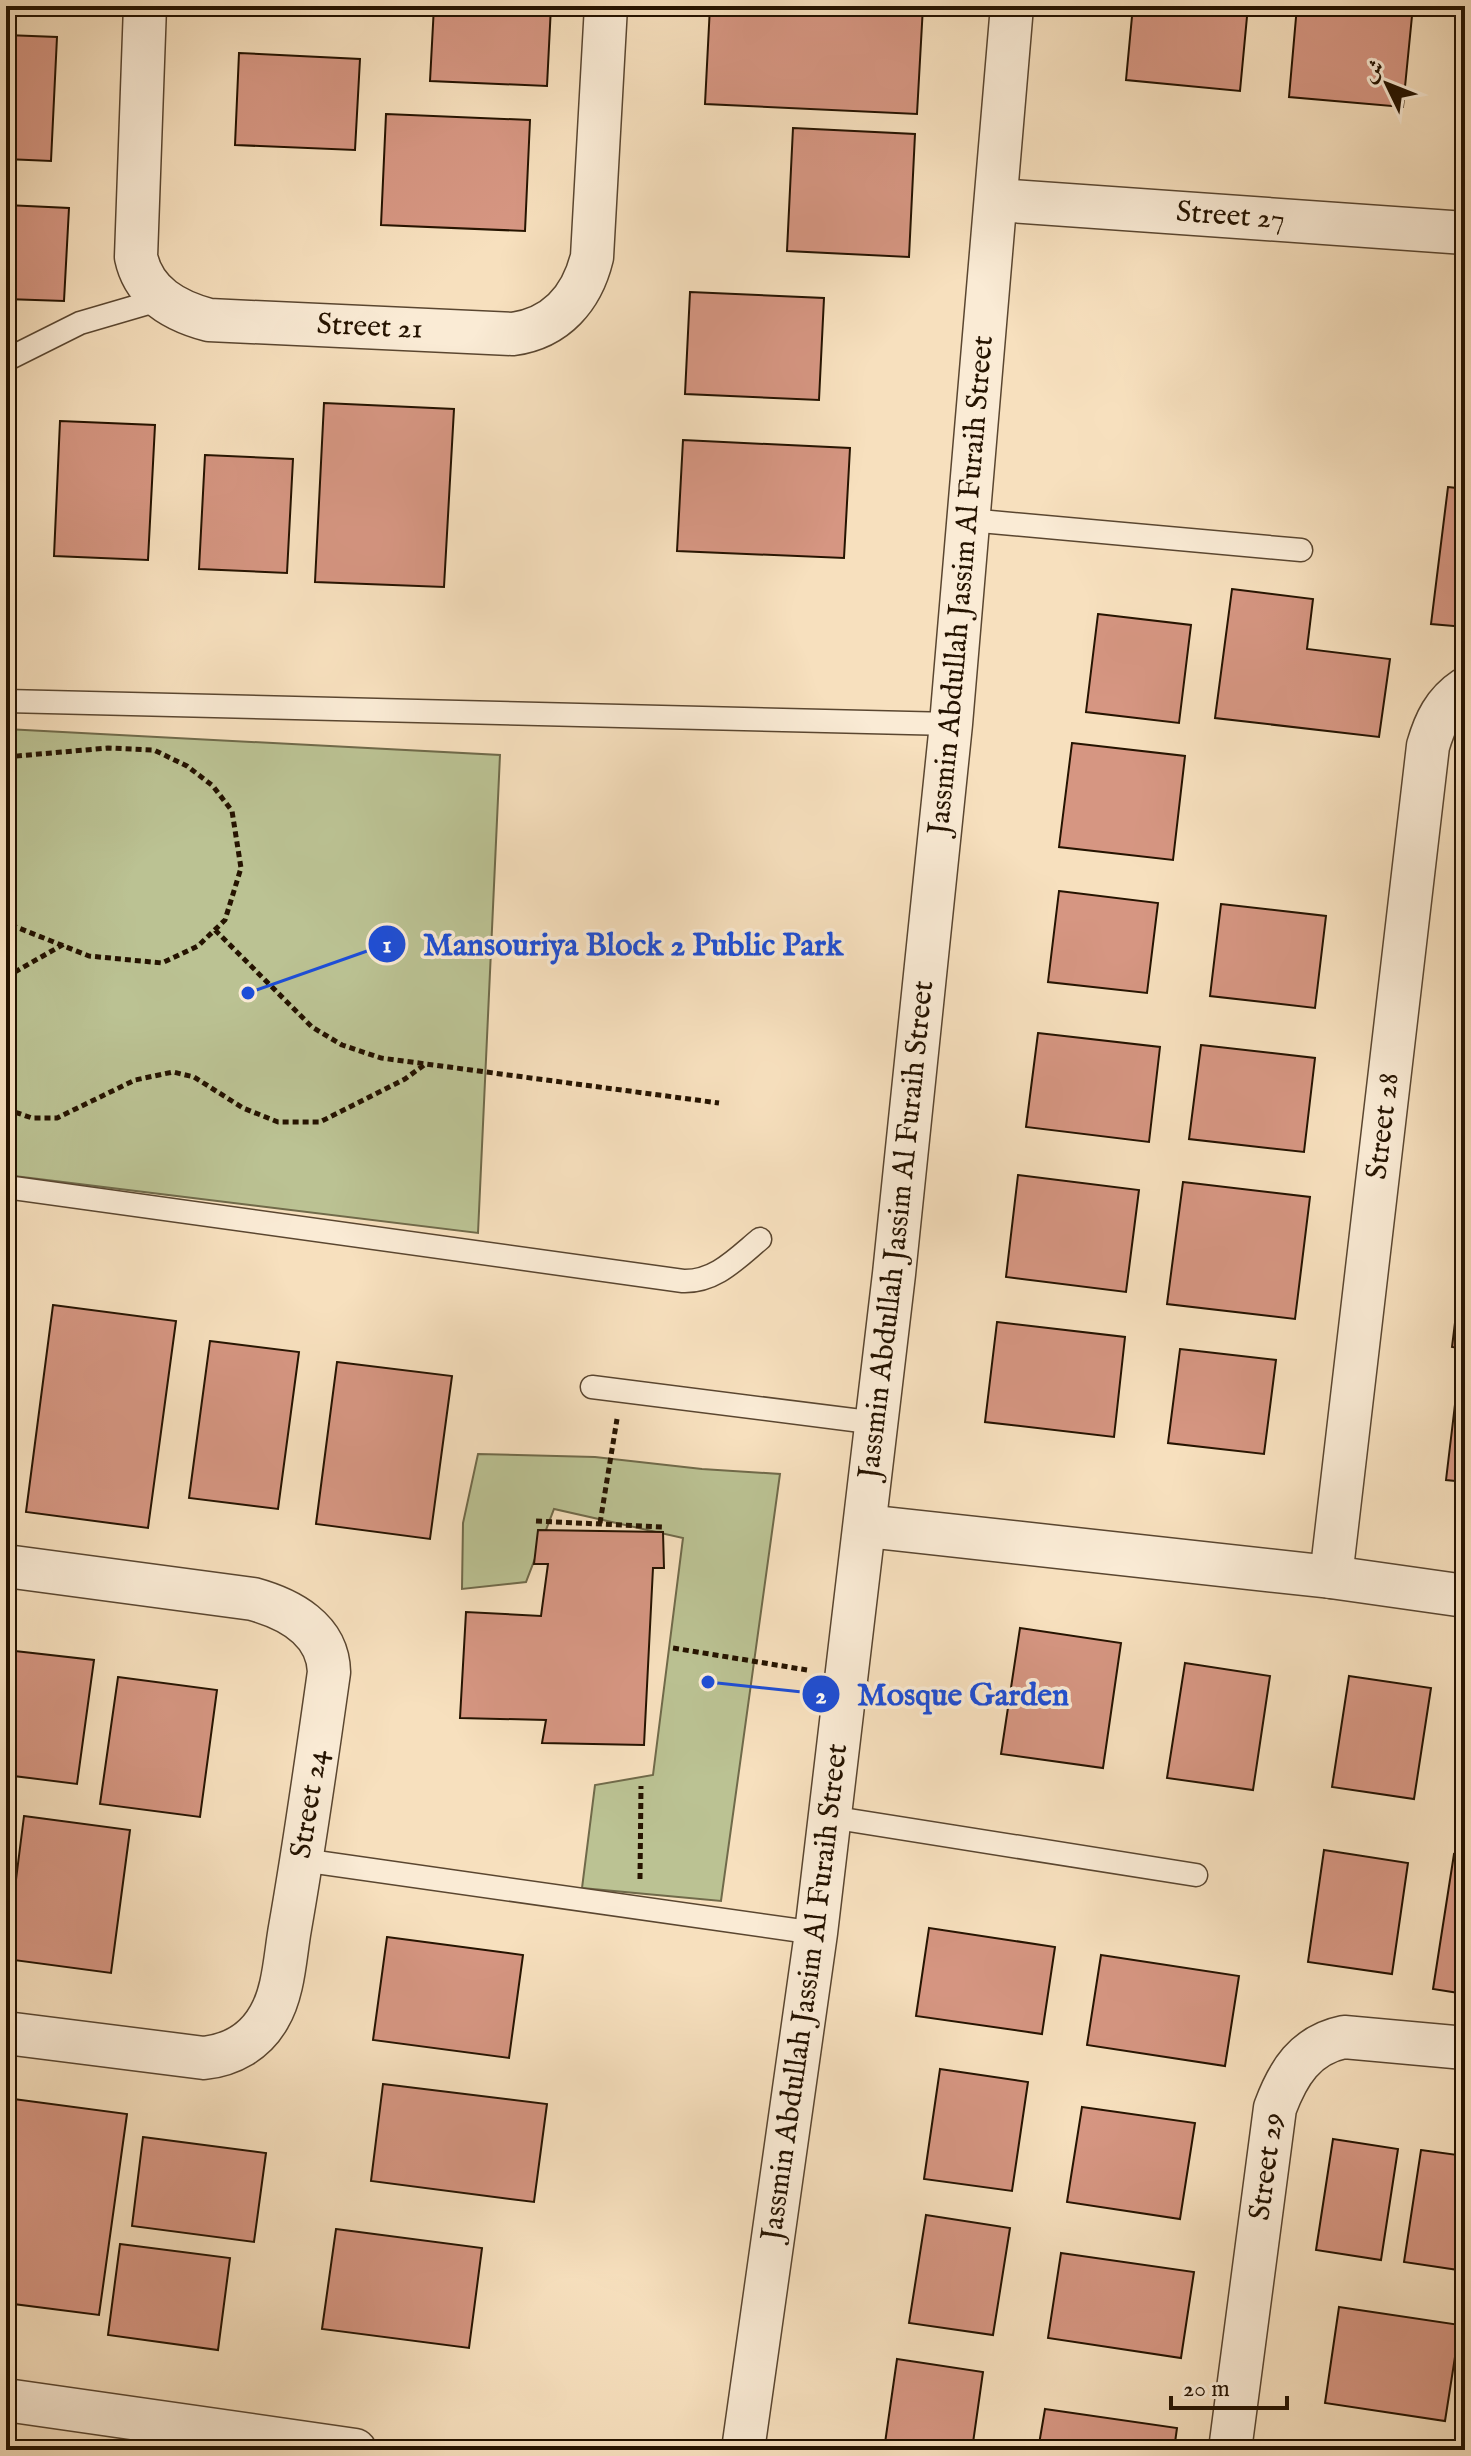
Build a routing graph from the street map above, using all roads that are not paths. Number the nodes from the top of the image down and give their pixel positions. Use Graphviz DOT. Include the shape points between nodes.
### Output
graph roads {
  1 [pos="145,6"];
  2 [pos="606,6"];
  3 [pos="1012,6"];
  4 [pos="997,200"];
  5 [pos="1465,233"];
  6 [pos="162,299"];
  7 [pos="6,360"];
  8 [pos="969,520"];
  9 [pos="1301,550"];
  10 [pos="1465,689"];
  11 [pos="6,701"];
  12 [pos="951,724"];
  13 [pos="6,1187"];
  14 [pos="760,1239"];
  15 [pos="592,1387"];
  16 [pos="877,1423"];
  17 [pos="866,1526"];
  18 [pos="6,1566"];
  19 [pos="1331,1577"];
  20 [pos="1465,1596"];
  21 [pos="830,1817"];
  22 [pos="302,1860"];
  23 [pos="1196,1875"];
  24 [pos="816,1933"];
  25 [pos="6,2033"];
  26 [pos="1465,2048"];
  27 [pos="6,2400"];
  28 [pos="304,2446"];
  29 [pos="355,2450"];
  30 [pos="743,2450"];
  31 [pos="1230,2450"];
  1 -- 6 [label="street, Street 21" via="136,257 141,274"];
  2 -- 6 [label="street, Street 21" via="592,257 577,296 553,320 513,334 209,320"];
  3 -- 4 [label="street, Jassmin Abdullah Jassim Al Furaih Street"];
  4 -- 5 [label="street, Street 27"];
  4 -- 8 [label="street, Jassmin Abdullah Jassim Al Furaih Street"];
  6 -- 7 [label="lane" via="80,323"];
  8 -- 9 [label="lane"];
  8 -- 12 [label="street, Jassmin Abdullah Jassim Al Furaih Street"];
  10 -- 19 [label="street, Street 28" via="1439,716 1428,746"];
  11 -- 12 [label="lane"];
  12 -- 16 [label="street, Jassmin Abdullah Jassim Al Furaih Street"];
  13 -- 14 [label="lane" via="683,1281 715,1275"];
  15 -- 16 [label="lane"];
  16 -- 17 [label="street, Jassmin Abdullah Jassim Al Furaih Street"];
  17 -- 19 [label="street"];
  17 -- 21 [label="street, Jassmin Abdullah Jassim Al Furaih Street"];
  18 -- 22 [label="street, Street 24" via="253,1599 288,1611 312,1630 329,1659 329,1672"];
  19 -- 20 [label="street"];
  21 -- 23 [label="lane"];
  21 -- 24 [label="street, Jassmin Abdullah Jassim Al Furaih Street"];
  22 -- 24 [label="lane"];
  22 -- 25 [label="street, Street 24" via="277,1999 262,2028 241,2047 204,2058"];
  24 -- 30 [label="street, Jassmin Abdullah Jassim Al Furaih Street"];
  26 -- 31 [label="street, Street 29" via="1344,2037 1318,2046 1290,2073 1275,2108"];
  27 -- 28 [label="street"];
  28 -- 29 [label="street"];
}
